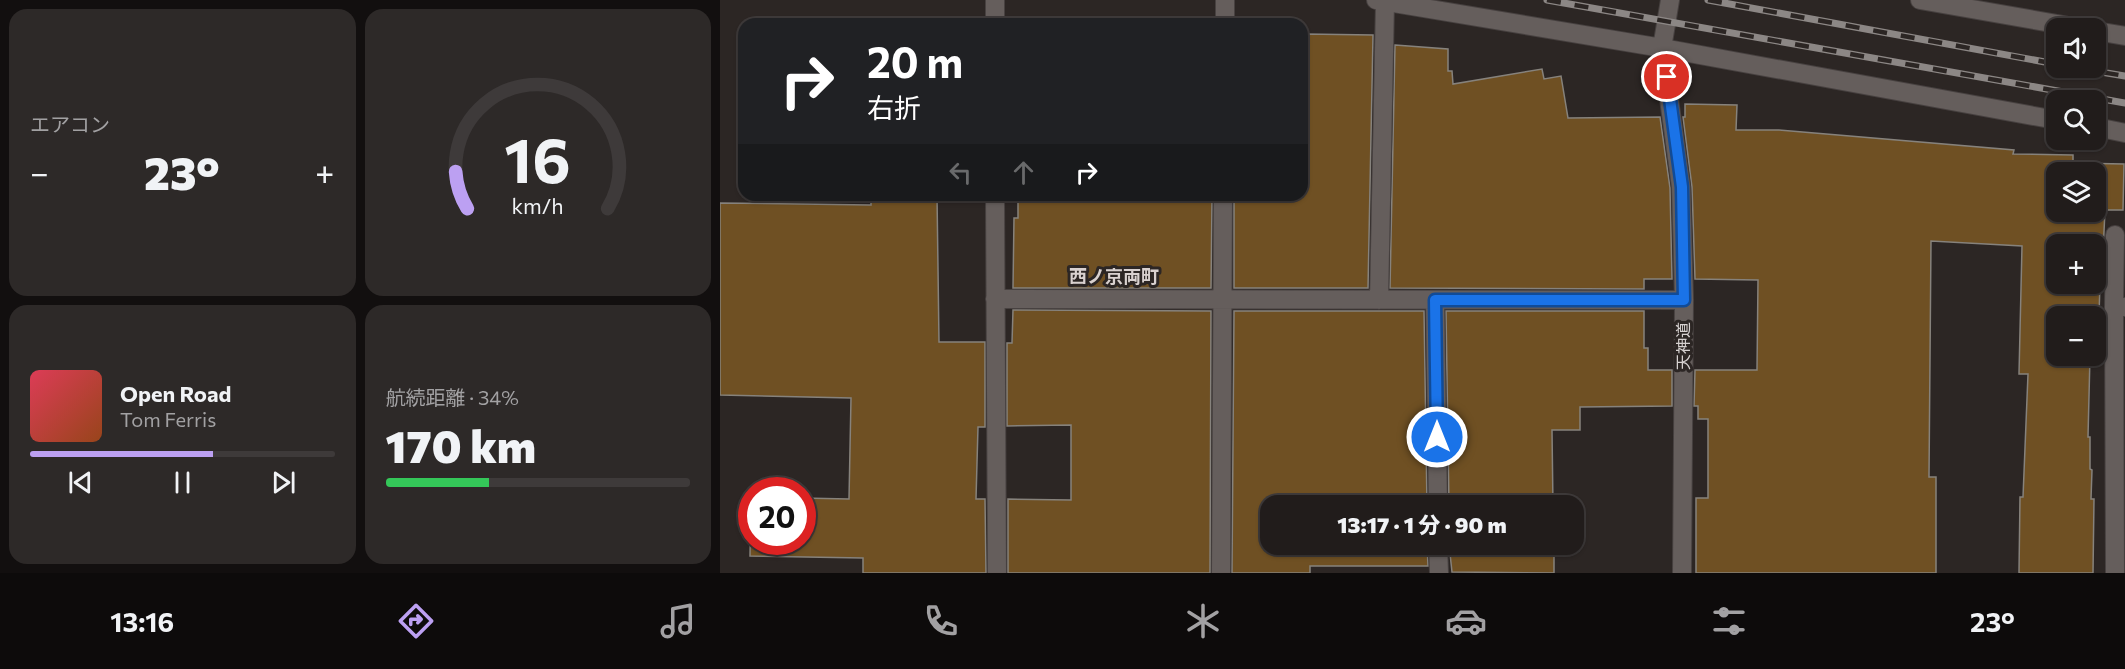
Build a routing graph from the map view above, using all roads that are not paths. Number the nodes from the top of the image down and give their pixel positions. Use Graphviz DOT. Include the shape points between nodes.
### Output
graph roads {
  1 [pos="994,0"];
  2 [pos="1225,0"];
  3 [pos="1670,0"];
  4 [pos="1920,0"];
  5 [pos="1381,1"];
  6 [pos="1979,5"];
  7 [pos="995,18"];
  8 [pos="1225,18"];
  9 [pos="2046,20"];
  10 [pos="2106,33"];
  11 [pos="2125,36"];
  12 [pos="1662,48"];
  13 [pos="2046,118"];
  14 [pos="2106,130"];
  15 [pos="2125,133"];
  16 [pos="995,201"];
  17 [pos="1223,201"];
  18 [pos="2115,235"];
  19 [pos="996,299"];
  20 [pos="1222,300"];
  21 [pos="1379,300"];
  22 [pos="1435,300"];
  23 [pos="1684,300"];
  24 [pos="2120,307"];
  25 [pos="1438,495"];
  26 [pos="1438,555"];
  27 [pos="997,573"];
  28 [pos="1221,573"];
  29 [pos="1439,573"];
  30 [pos="1682,573"];
  31 [pos="2115,573"];
  1 -- 7 [label="street"];
  2 -- 8 [label="street"];
  3 -- 12 [label="street, 天神道"];
  4 -- 6 [label="street"];
  5 -- 12 [label="street"];
  5 -- 21 [label="street"];
  6 -- 9 [label="street"];
  10 -- 11 [label="street"];
  12 -- 13 [label="street"];
  12 -- 23 [label="street, 天神道" via="1682,187"];
  14 -- 15 [label="street"];
  16 -- 19 [label="street"];
  17 -- 20 [label="street"];
  18 -- 24 [label="street"];
  19 -- 20 [label="street"];
  19 -- 27 [label="street"];
  20 -- 21 [label="street"];
  20 -- 28 [label="street"];
  21 -- 22 [label="street"];
  22 -- 23 [label="street"];
  22 -- 25 [label="street"];
  23 -- 30 [label="street, 天神道"];
  24 -- 31 [label="street"];
  26 -- 29 [label="street"];
}
